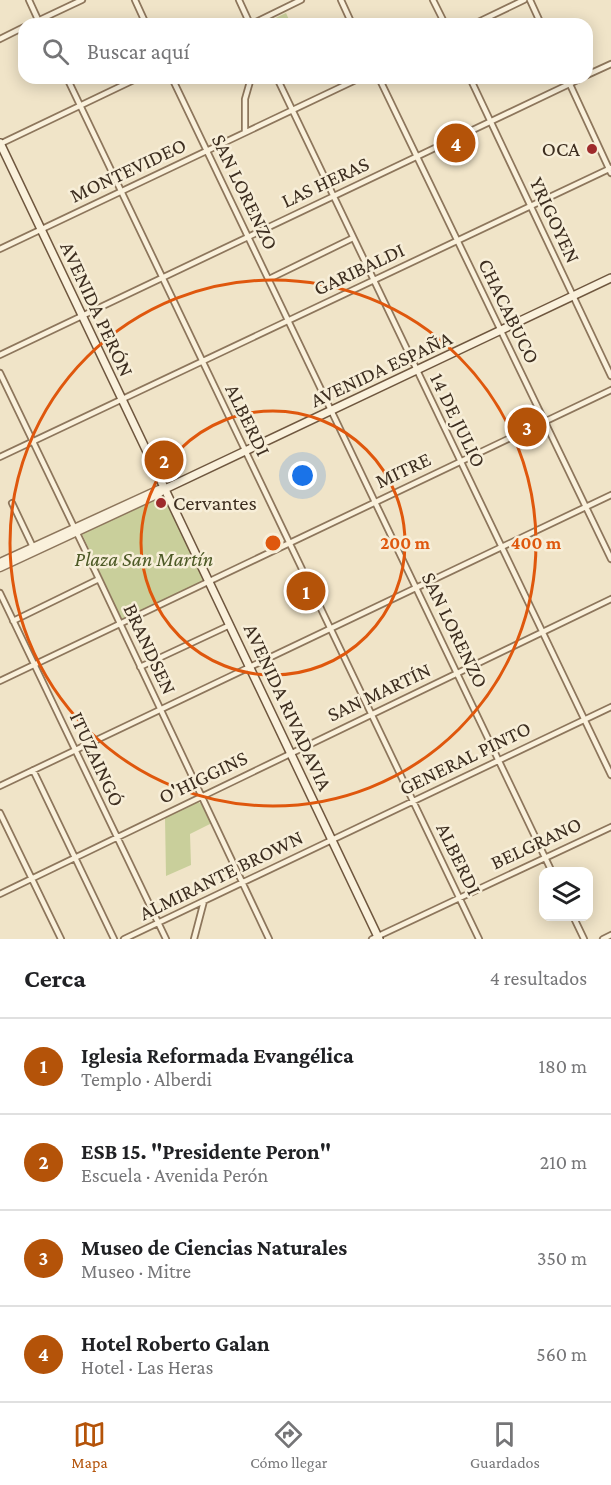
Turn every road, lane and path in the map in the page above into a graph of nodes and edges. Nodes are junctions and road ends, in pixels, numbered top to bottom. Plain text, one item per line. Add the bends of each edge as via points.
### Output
1 (29, 0) edge
2 (82, 0) edge
3 (135, 0) edge
4 (239, 0) edge
5 (301, 0) edge
6 (341, 0) edge
7 (433, 0) edge
8 (524, 0) edge
9 (530, 0) edge
10 (37, 18) edge
11 (47, 18) edge
12 (143, 18) edge
13 (248, 18) edge
14 (264, 18) edge
15 (349, 18) edge
16 (442, 18) edge
17 (486, 18) edge
18 (538, 18) edge
19 (18, 30) edge
20 (0, 39) edge
21 (611, 64) edge
22 (593, 72) edge
23 (70, 84) edge
24 (125, 84) edge
25 (175, 84) edge
26 (249, 84) edge
27 (280, 84) edge
28 (347, 84) edge
29 (381, 84) edge
30 (473, 84) edge
31 (569, 84) joint
32 (81, 105) junction
33 (292, 110) junction
34 (491, 121) junction
35 (245, 132) junction
36 (0, 144) edge
37 (207, 150) junction
38 (416, 157) junction
39 (610, 170) edge
40 (120, 192) junction
41 (333, 196) junction
42 (531, 206) junction
43 (41, 229) junction
44 (248, 237) junction
45 (353, 238) junction
46 (457, 241) junction
47 (0, 249) edge
48 (162, 278) junction
49 (611, 278) edge
50 (268, 279) junction
51 (374, 281) junction
52 (572, 296) junction
53 (82, 316) junction
54 (289, 321) junction
55 (500, 330) junction
56 (0, 355) edge
57 (202, 362) junction
58 (416, 370) junction
59 (0, 374) edge
60 (611, 376) edge
61 (611, 390) edge
62 (122, 401) junction
63 (331, 411) junction
64 (544, 421) junction
65 (33, 442) junction
66 (245, 451) junction
67 (0, 457) edge
68 (460, 461) junction
69 (165, 489) junction
70 (611, 495) edge
71 (375, 502) junction
72 (12, 503) dead end
73 (585, 507) junction
74 (75, 530) junction
75 (289, 543) junction
76 (33, 547) junction
77 (501, 547) junction
78 (611, 559) edge
79 (0, 562) edge
80 (0, 568) edge
81 (99, 579) junction
82 (209, 581) junction
83 (416, 588) junction
84 (0, 593) edge
85 (611, 599) edge
86 (13, 621) junction
87 (121, 624) junction
88 (230, 624) junction
89 (330, 628) junction
90 (543, 632) junction
91 (35, 665) junction
92 (250, 666) junction
93 (140, 667) junction
94 (457, 673) junction
95 (0, 681) edge
96 (611, 707) edge
97 (160, 710) junction
98 (371, 714) junction
99 (584, 719) junction
100 (75, 750) junction
101 (291, 752) junction
102 (499, 761) junction
103 (33, 770) junction
104 (611, 775) edge
105 (0, 786) edge
106 (201, 797) junction
107 (413, 801) junction
108 (0, 813) edge
109 (611, 827) edge
110 (117, 838) junction
111 (332, 839) junction
112 (545, 858) junction
113 (74, 859) junction
114 (550, 867) edge
115 (31, 879) junction
116 (243, 882) junction
117 (0, 894) edge
118 (458, 898) junction
119 (204, 901) junction
120 (575, 921) edge
121 (159, 923) junction
122 (611, 935) edge
123 (376, 938) edge
124 (61, 939) edge
125 (114, 939) edge
126 (124, 939) edge
127 (166, 939) edge
128 (194, 939) edge
129 (269, 939) edge
130 (479, 939) edge
131 (584, 939) edge
132 (603, 939) edge

1 - 10 street
2 - 11 street
3 - 12 street
4 - 13 street
5 - 14 street
6 - 15 street
7 - 16 street
8 - 17 street
9 - 18 street
19 - 20 street
21 - 22 street
23 - 32 street, ALBERDI
24 - 32 street
25 - 37 street, SAN LORENZO
26 - 35 street
27 - 33 street, 14 DE JULIO
28 - 33 street, MONTEVIDEO
29 - 38 street, CHACABUCO
30 - 34 street, YRIGOYEN
31 - 34 street, LAS HERAS
31 - 39 street
32 - 36 street
32 - 40 street, ALBERDI
33 - 35 street, MONTEVIDEO
33 - 41 street, 14 DE JULIO
34 - 38 street, LAS HERAS
34 - 42 street, YRIGOYEN
35 - 37 street, MONTEVIDEO
36 - 43 main road, AVENIDA PERÓN
37 - 40 street, MONTEVIDEO
37 - 44 street, SAN LORENZO
38 - 41 street, LAS HERAS
38 - 46 street, CHACABUCO
39 - 42 street, GARIBALDI
40 - 43 street, MONTEVIDEO
40 - 48 street, ALBERDI
41 - 44 street, LAS HERAS
41 - 45 street, 14 DE JULIO
42 - 46 street, GARIBALDI
42 - 52 street, YRIGOYEN
43 - 47 street, MONTEVIDEO
43 - 53 main road, AVENIDA PERÓN
44 - 48 street, LAS HERAS
44 - 50 street, SAN LORENZO
45 - 50 street
45 - 51 street, 14 DE JULIO
46 - 51 street, GARIBALDI
46 - 55 street, CHACABUCO
48 - 53 street, LAS HERAS
48 - 57 street, ALBERDI
49 - 52 main road, AVENIDA ESPAÑA
50 - 54 street, SAN LORENZO
51 - 54 street, GARIBALDI
51 - 58 street, 14 DE JULIO
52 - 55 main road, AVENIDA ESPAÑA
52 - 60 street, YRIGOYEN
53 - 56 street, LAS HERAS
53 - 62 main road, AVENIDA PERÓN
54 - 57 street, GARIBALDI
54 - 63 street, SAN LORENZO
55 - 58 main road, AVENIDA ESPAÑA
55 - 64 street, CHACABUCO
57 - 62 street, GARIBALDI
57 - 66 street, ALBERDI
58 - 63 main road, AVENIDA ESPAÑA
58 - 68 street, 14 DE JULIO
59 - 65 street, BRANDSEN
61 - 64 street, MITRE
62 - 65 street, GARIBALDI
62 - 69 main road, AVENIDA PERÓN
63 - 66 main road, AVENIDA ESPAÑA
63 - 71 street, SAN LORENZO
64 - 68 street, MITRE
64 - 73 street, CHACABUCO
65 - 67 street, GARIBALDI
65 - 74 street, BRANDSEN
66 - 69 main road, AVENIDA ESPAÑA
66 - 75 street, ALBERDI
68 - 71 street, MITRE
68 - 77 street, 14 DE JULIO
69 - 74 street via 157,489
69 - 82 main road, AVENIDA RIVADAVIA
70 - 73 street
71 - 75 street, MITRE
71 - 83 street, SAN LORENZO
72 - 76 street
73 - 77 street
73 - 78 street, CHACABUCO
74 - 76 street
74 - 80 street
74 - 81 street, BRANDSEN
75 - 82 street, MITRE
75 - 89 street, ALBERDI
76 - 79 street
77 - 83 street
77 - 90 street, 14 DE JULIO
81 - 86 street
81 - 87 street, BRANDSEN
82 - 87 street, MITRE
82 - 88 main road, AVENIDA RIVADAVIA
83 - 89 street
83 - 94 street, SAN LORENZO
84 - 86 street, ITUZAINGÓ
85 - 90 street, SAN MARTÍN
86 - 91 street, ITUZAINGÓ
87 - 91 street, MITRE
87 - 93 street, BRANDSEN
88 - 92 main road, AVENIDA RIVADAVIA
88 - 93 street
89 - 92 street
89 - 98 street, ALBERDI
90 - 94 street, SAN MARTÍN
90 - 99 street, 14 DE JULIO
91 - 95 street, MITRE
91 - 100 street, ITUZAINGÓ
92 - 97 street
92 - 101 main road, AVENIDA RIVADAVIA
93 - 97 street, BRANDSEN
94 - 98 street, SAN MARTÍN
94 - 102 street, SAN LORENZO
96 - 99 street, GENERAL PINTO
97 - 100 street
97 - 106 street, BRANDSEN
98 - 101 street, SAN MARTÍN
98 - 107 street, ALBERDI
99 - 102 street, GENERAL PINTO
99 - 104 street, 14 DE JULIO
100 - 103 street
100 - 110 street, ITUZAINGÓ
101 - 106 street, O'HIGGINS
101 - 111 main road, AVENIDA RIVADAVIA
102 - 107 street, GENERAL PINTO
102 - 112 street, SAN LORENZO
103 - 105 street
103 - 113 street
106 - 110 street, O'HIGGINS
106 - 116 street, BRANDSEN
107 - 111 street, GENERAL PINTO
107 - 118 street, ALBERDI
108 - 115 street
109 - 112 street, BELGRANO
110 - 113 street, O'HIGGINS
110 - 121 street, ITUZAINGÓ
111 - 116 street, ALMIRANTE BROWN
111 - 123 main road, AVENIDA RIVADAVIA
112 - 114 street, SAN LORENZO
112 - 118 street, BELGRANO
113 - 115 street, O'HIGGINS
113 - 125 street
115 - 117 street, O'HIGGINS
115 - 124 street
116 - 119 street, ALMIRANTE BROWN
116 - 129 street, BRANDSEN
118 - 123 street, BELGRANO
118 - 130 street, ALBERDI
119 - 121 street, ALMIRANTE BROWN
119 - 128 street
120 - 131 street
121 - 126 street, ALMIRANTE BROWN
121 - 127 street, ITUZAINGÓ
122 - 132 street

